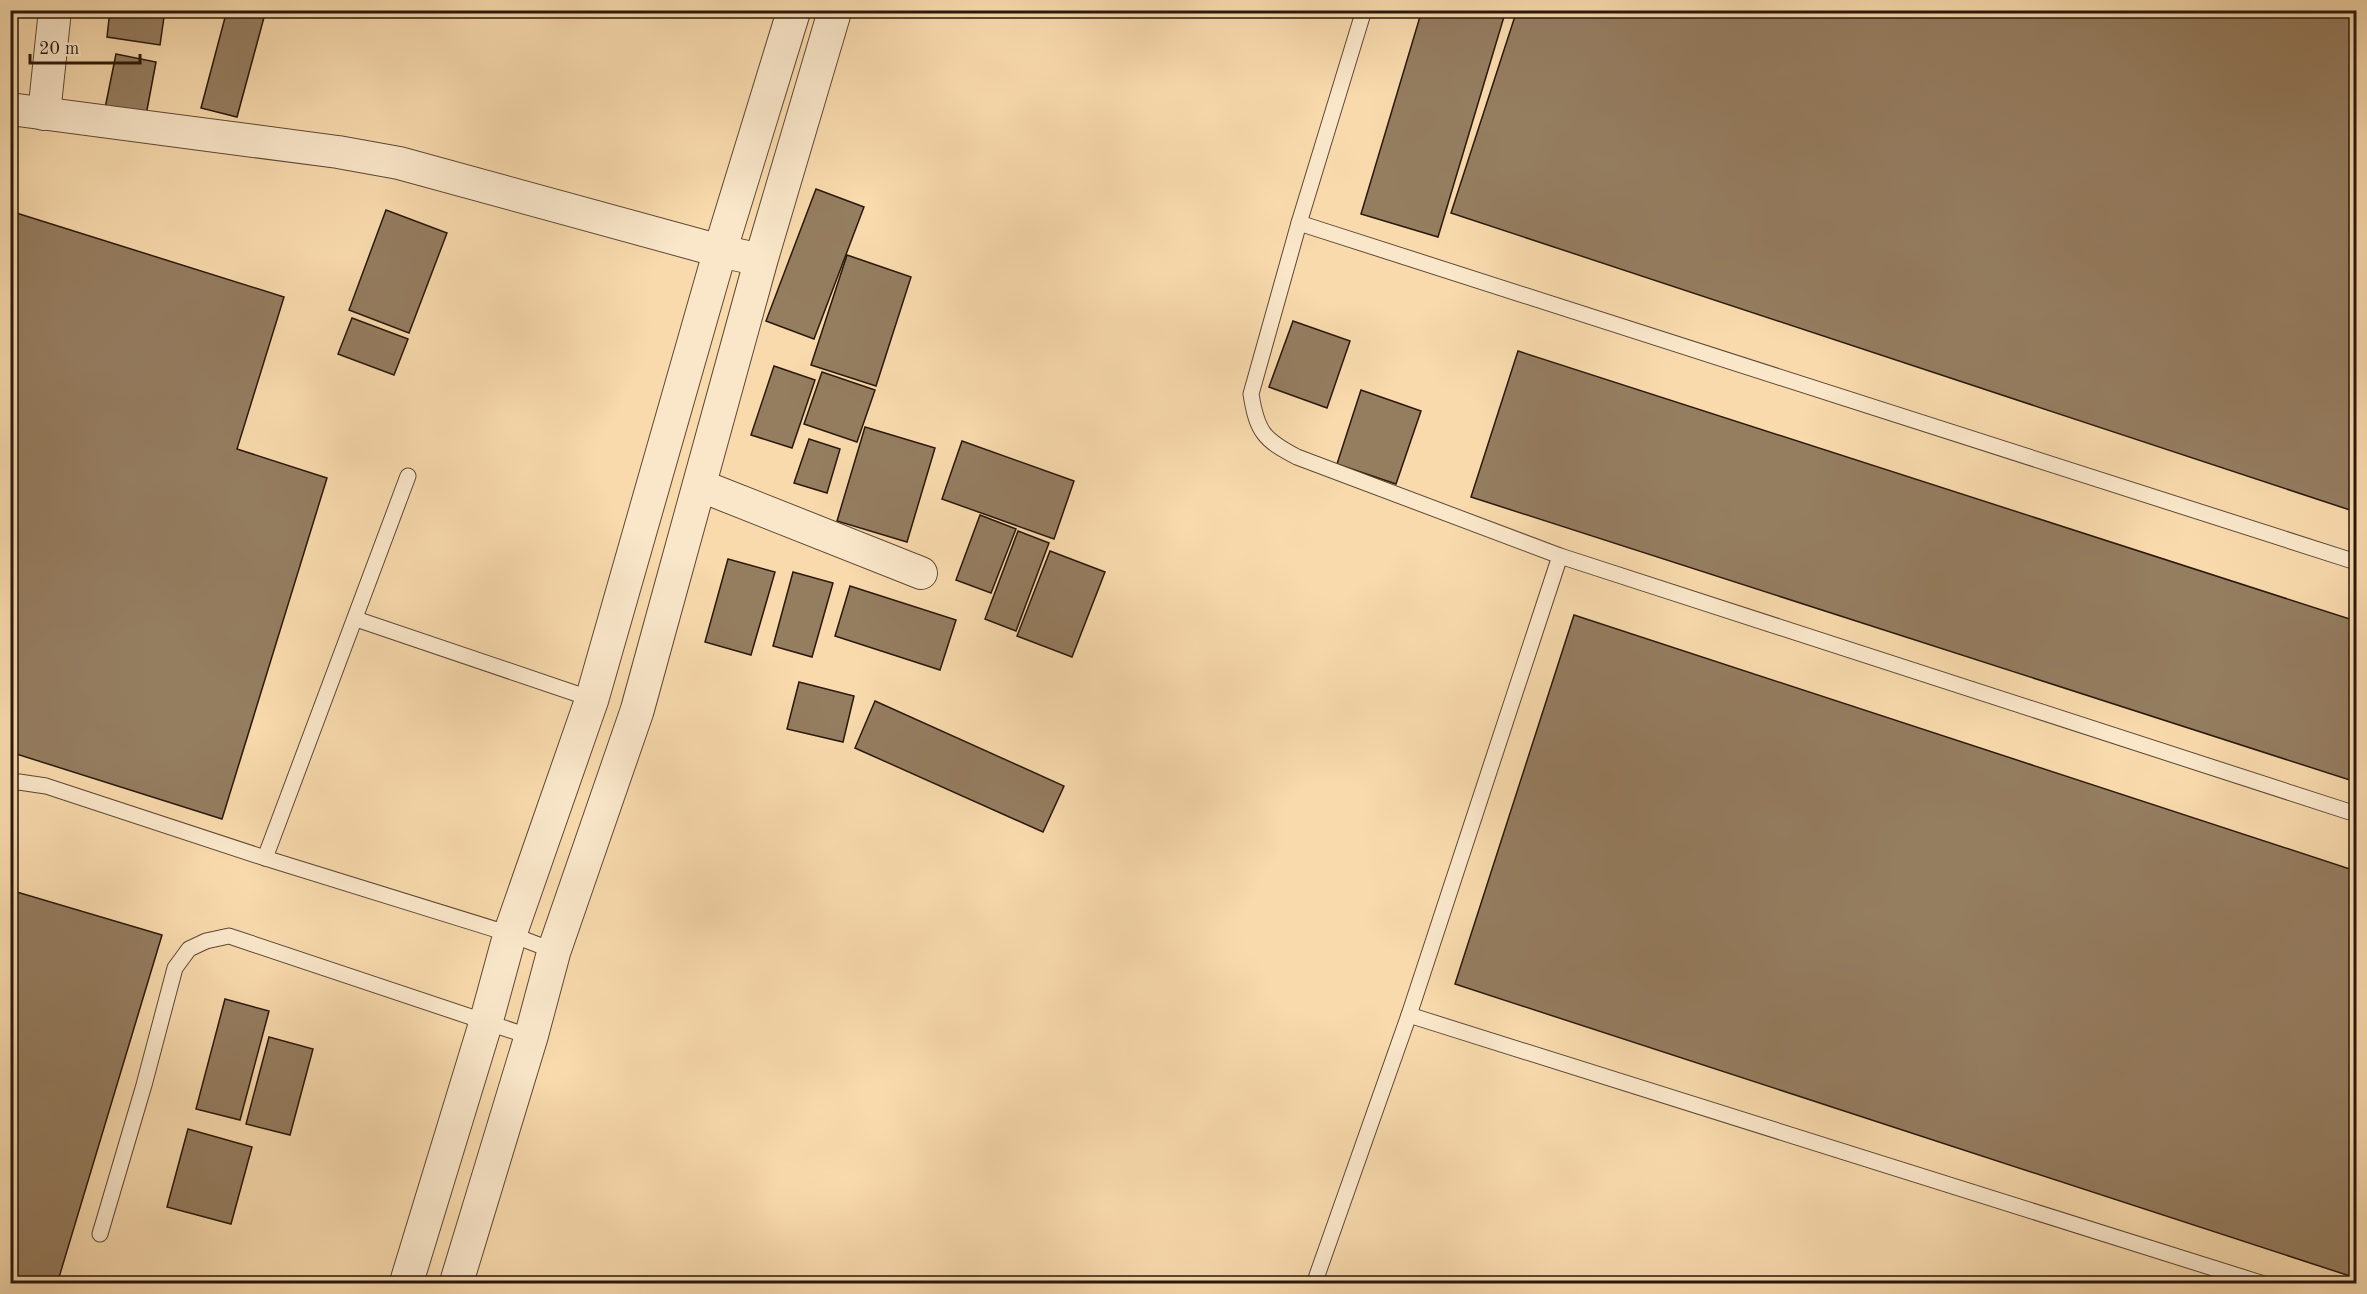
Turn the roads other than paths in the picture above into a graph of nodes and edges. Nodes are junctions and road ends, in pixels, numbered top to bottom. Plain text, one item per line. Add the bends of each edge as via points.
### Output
1 (55, 10) edge
2 (794, 10) edge
3 (835, 10) edge
4 (1364, 10) edge
5 (10, 109) edge
6 (44, 114) junction
7 (1299, 224) junction
8 (720, 251) junction
9 (761, 260) junction
10 (408, 476) dead end
11 (699, 485) junction
12 (1560, 556) junction
13 (2356, 562) edge
14 (921, 573) dead end
15 (356, 620) junction
16 (592, 699) junction
17 (10, 785) edge
18 (2356, 814) edge
19 (266, 858) junction
20 (510, 934) junction
21 (554, 951) junction
22 (1409, 1015) junction
23 (486, 1022) junction
24 (531, 1037) junction
25 (100, 1234) dead end
26 (406, 1284) edge
27 (456, 1284) edge
28 (1314, 1284) edge
29 (2264, 1284) edge

1 - 6 street
2 - 8 street
3 - 9 street
4 - 7 lane
5 - 6 street
6 - 8 street via 399,163
7 - 12 lane via 1251,394 1255,421 1272,444 1297,457
7 - 13 lane
8 - 9 street
8 - 16 street
9 - 11 street
10 - 15 lane
11 - 14 street
11 - 21 street via 637,711
12 - 18 lane
12 - 22 lane
15 - 16 lane
15 - 19 lane
16 - 20 street
17 - 19 lane via 19,782 46,786
19 - 20 lane
20 - 21 lane
20 - 23 street
21 - 24 street
22 - 28 lane
22 - 29 lane
23 - 24 lane
23 - 25 lane via 229,936 189,949 175,968
23 - 26 street
24 - 27 street

